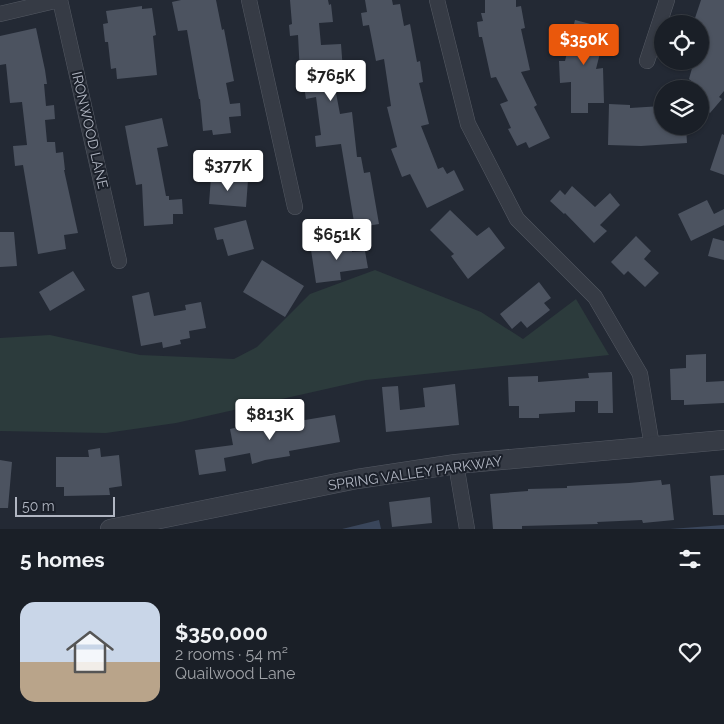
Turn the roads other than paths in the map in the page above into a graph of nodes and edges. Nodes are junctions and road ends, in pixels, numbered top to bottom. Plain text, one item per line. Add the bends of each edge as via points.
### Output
1 (60, 0) edge
2 (249, 0) edge
3 (437, 0) edge
4 (667, 0) edge
5 (0, 14) edge
6 (647, 61) dead end
7 (295, 207) dead end
8 (119, 261) dead end
9 (724, 440) edge
10 (652, 446) junction
11 (456, 464) junction
12 (110, 529) edge
13 (467, 529) edge

1 - 5 street
1 - 8 street, IRONWOOD LANE
2 - 7 street
3 - 10 street via 468,124 517,219 595,297 640,374
4 - 6 street
9 - 10 street, SPRING VALLEY PARKWAY
10 - 11 street, SPRING VALLEY PARKWAY
11 - 12 street, SPRING VALLEY PARKWAY via 358,479
11 - 13 street

